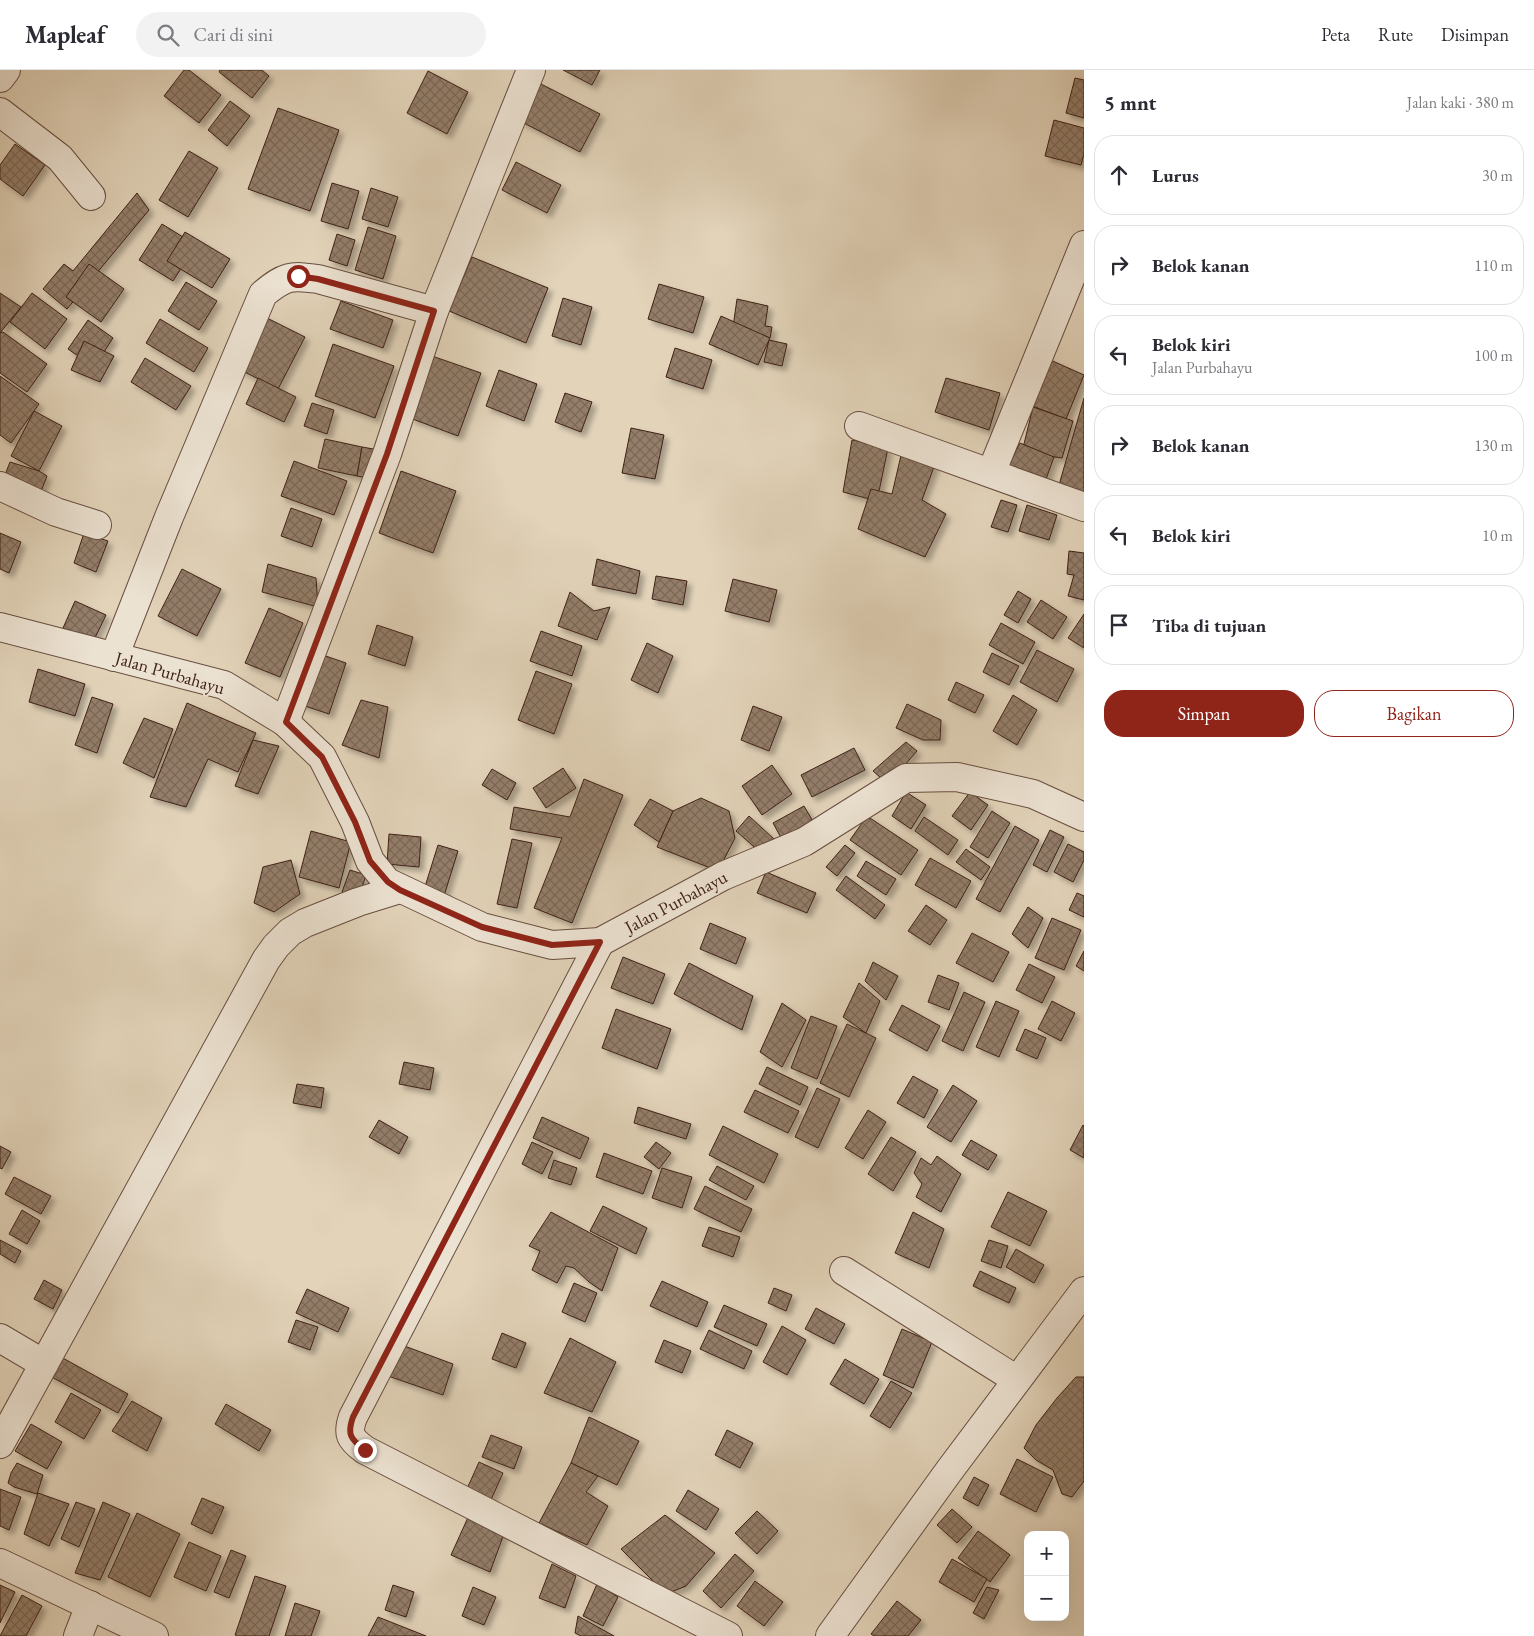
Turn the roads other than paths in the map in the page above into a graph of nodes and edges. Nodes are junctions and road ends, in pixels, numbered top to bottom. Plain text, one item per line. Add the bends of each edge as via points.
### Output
1 (6, 70) edge
2 (531, 70) edge
3 (0, 78) edge
4 (0, 112) edge
5 (91, 196) dead end
6 (1084, 245) edge
7 (434, 311) junction
8 (859, 426) dead end
9 (991, 473) junction
10 (0, 486) edge
11 (1084, 507) edge
12 (97, 525) dead end
13 (0, 627) edge
14 (114, 656) junction
15 (286, 722) junction
16 (1084, 816) edge
17 (400, 890) junction
18 (600, 942) junction
19 (844, 1271) dead end
20 (1084, 1291) edge
21 (0, 1338) edge
22 (44, 1364) junction
23 (1018, 1380) junction
24 (0, 1444) edge
25 (0, 1563) edge
26 (90, 1605) junction
27 (78, 1636) edge
28 (154, 1636) edge
29 (728, 1636) edge
30 (830, 1636) edge

1 - 3 street
2 - 7 street
4 - 5 street via 60,158
6 - 9 street
7 - 14 street via 298,276 279,281 263,294
7 - 15 street via 387,454
8 - 9 street
9 - 11 street
10 - 12 street via 56,512
13 - 14 street, Jalan Purbahayu
14 - 15 street, Jalan Purbahayu via 224,685
15 - 17 street, Jalan Purbahayu via 322,757 355,822 370,861 388,882
16 - 18 street, Jalan Purbahayu via 1033,794 957,777 906,778 804,842 723,876
17 - 18 street, Jalan Purbahayu via 482,927 552,945
17 - 22 street via 305,923 276,946
18 - 29 street via 353,1417 350,1435 365,1450
19 - 23 street
20 - 23 street
21 - 22 street
22 - 24 street
23 - 30 street
25 - 26 street
26 - 27 street
26 - 28 street

